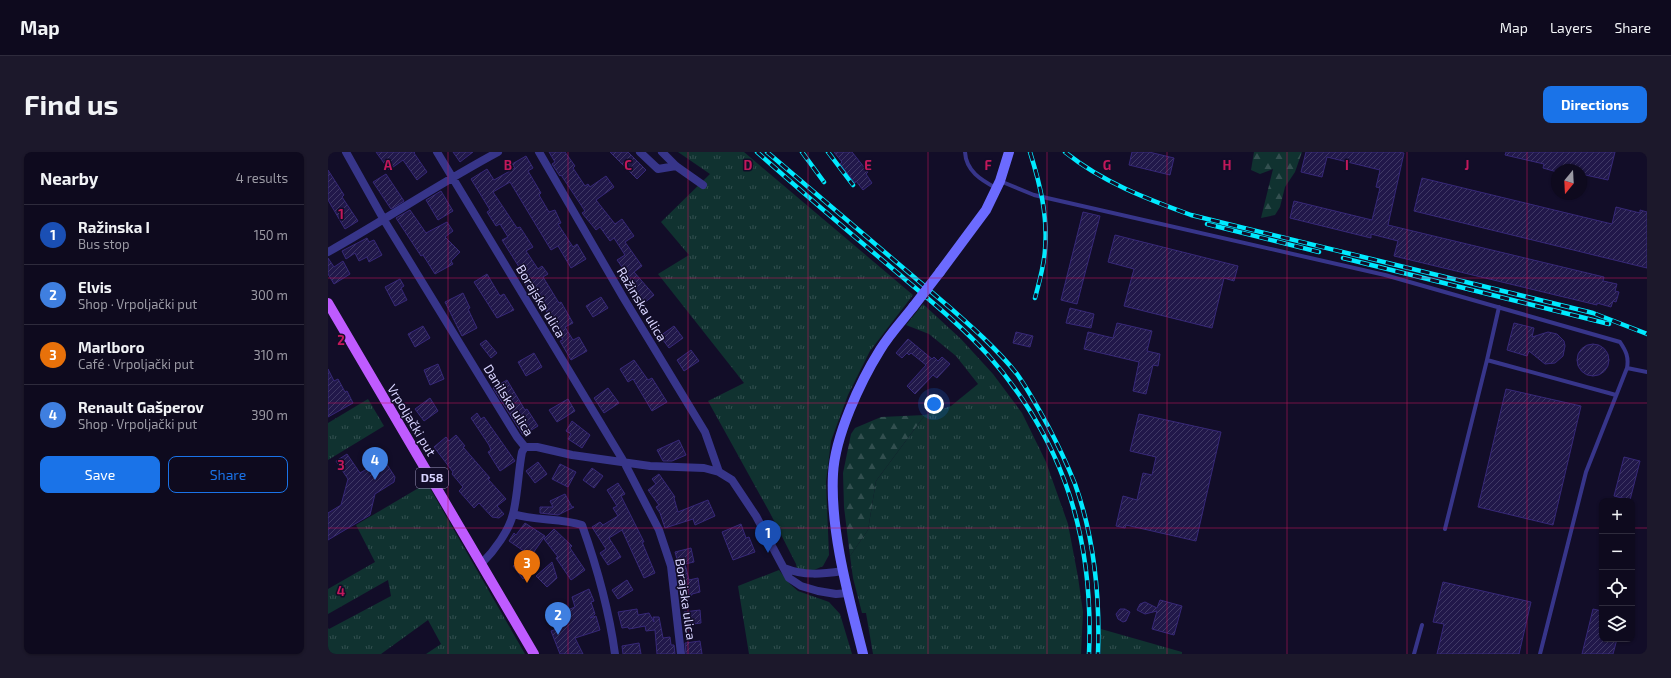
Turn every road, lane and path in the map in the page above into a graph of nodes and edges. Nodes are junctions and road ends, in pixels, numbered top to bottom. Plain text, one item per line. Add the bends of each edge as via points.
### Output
1 (346, 152) edge
2 (437, 152) edge
3 (498, 152) edge
4 (539, 152) edge
5 (640, 152) edge
6 (662, 152) edge
7 (965, 152) edge
8 (1009, 152) edge
9 (676, 166) junction
10 (453, 176) junction
11 (998, 184) junction
12 (703, 185) dead end
13 (384, 220) junction
14 (328, 252) edge
15 (328, 303) edge
16 (1499, 307) junction
17 (1487, 360) junction
18 (1628, 368) junction
19 (1647, 372) edge
20 (1616, 395) junction
21 (525, 447) junction
22 (624, 462) junction
23 (719, 472) junction
24 (513, 514) junction
25 (1445, 529) dead end
26 (482, 563) junction
27 (784, 568) junction
28 (843, 572) junction
29 (848, 593) junction
30 (1422, 625) dead end
31 (534, 654) edge
32 (615, 654) edge
33 (681, 654) edge
34 (863, 654) edge
35 (1414, 654) edge
36 (1540, 654) edge

1 - 13 street, Danilska ulica
2 - 10 street, Borajska ulica
3 - 10 street
4 - 23 street, Ražinska ulica via 705,432
5 - 9 street via 658,169
6 - 9 street
7 - 11 lane via 973,172 982,180
8 - 11 street
9 - 12 street
10 - 13 street
10 - 22 street, Borajska ulica
11 - 16 lane via 1034,195 1384,275
11 - 28 street, bridge via 986,210 880,349 848,416 833,474 835,514
13 - 14 street
13 - 21 street, Danilska ulica
15 - 26 main road, Vrpoljački put / D58
16 - 17 lane
16 - 18 lane via 1620,342 1629,359
17 - 20 lane
17 - 25 lane
18 - 19 lane
18 - 20 lane
20 - 36 lane via 1582,486
21 - 22 street
21 - 24 street, Danilska ulica via 522,452
22 - 23 street via 650,466 704,468
22 - 33 street, Borajska ulica via 658,530 671,566
23 - 27 street via 732,480 756,516
24 - 26 street, Danilska ulica via 507,528
24 - 32 street via 582,525 597,567 612,629
26 - 31 main road, Vrpoljački put / D58
27 - 28 street via 810,575
27 - 29 street via 789,578 801,586 836,594
28 - 29 street
29 - 34 street
30 - 35 lane

